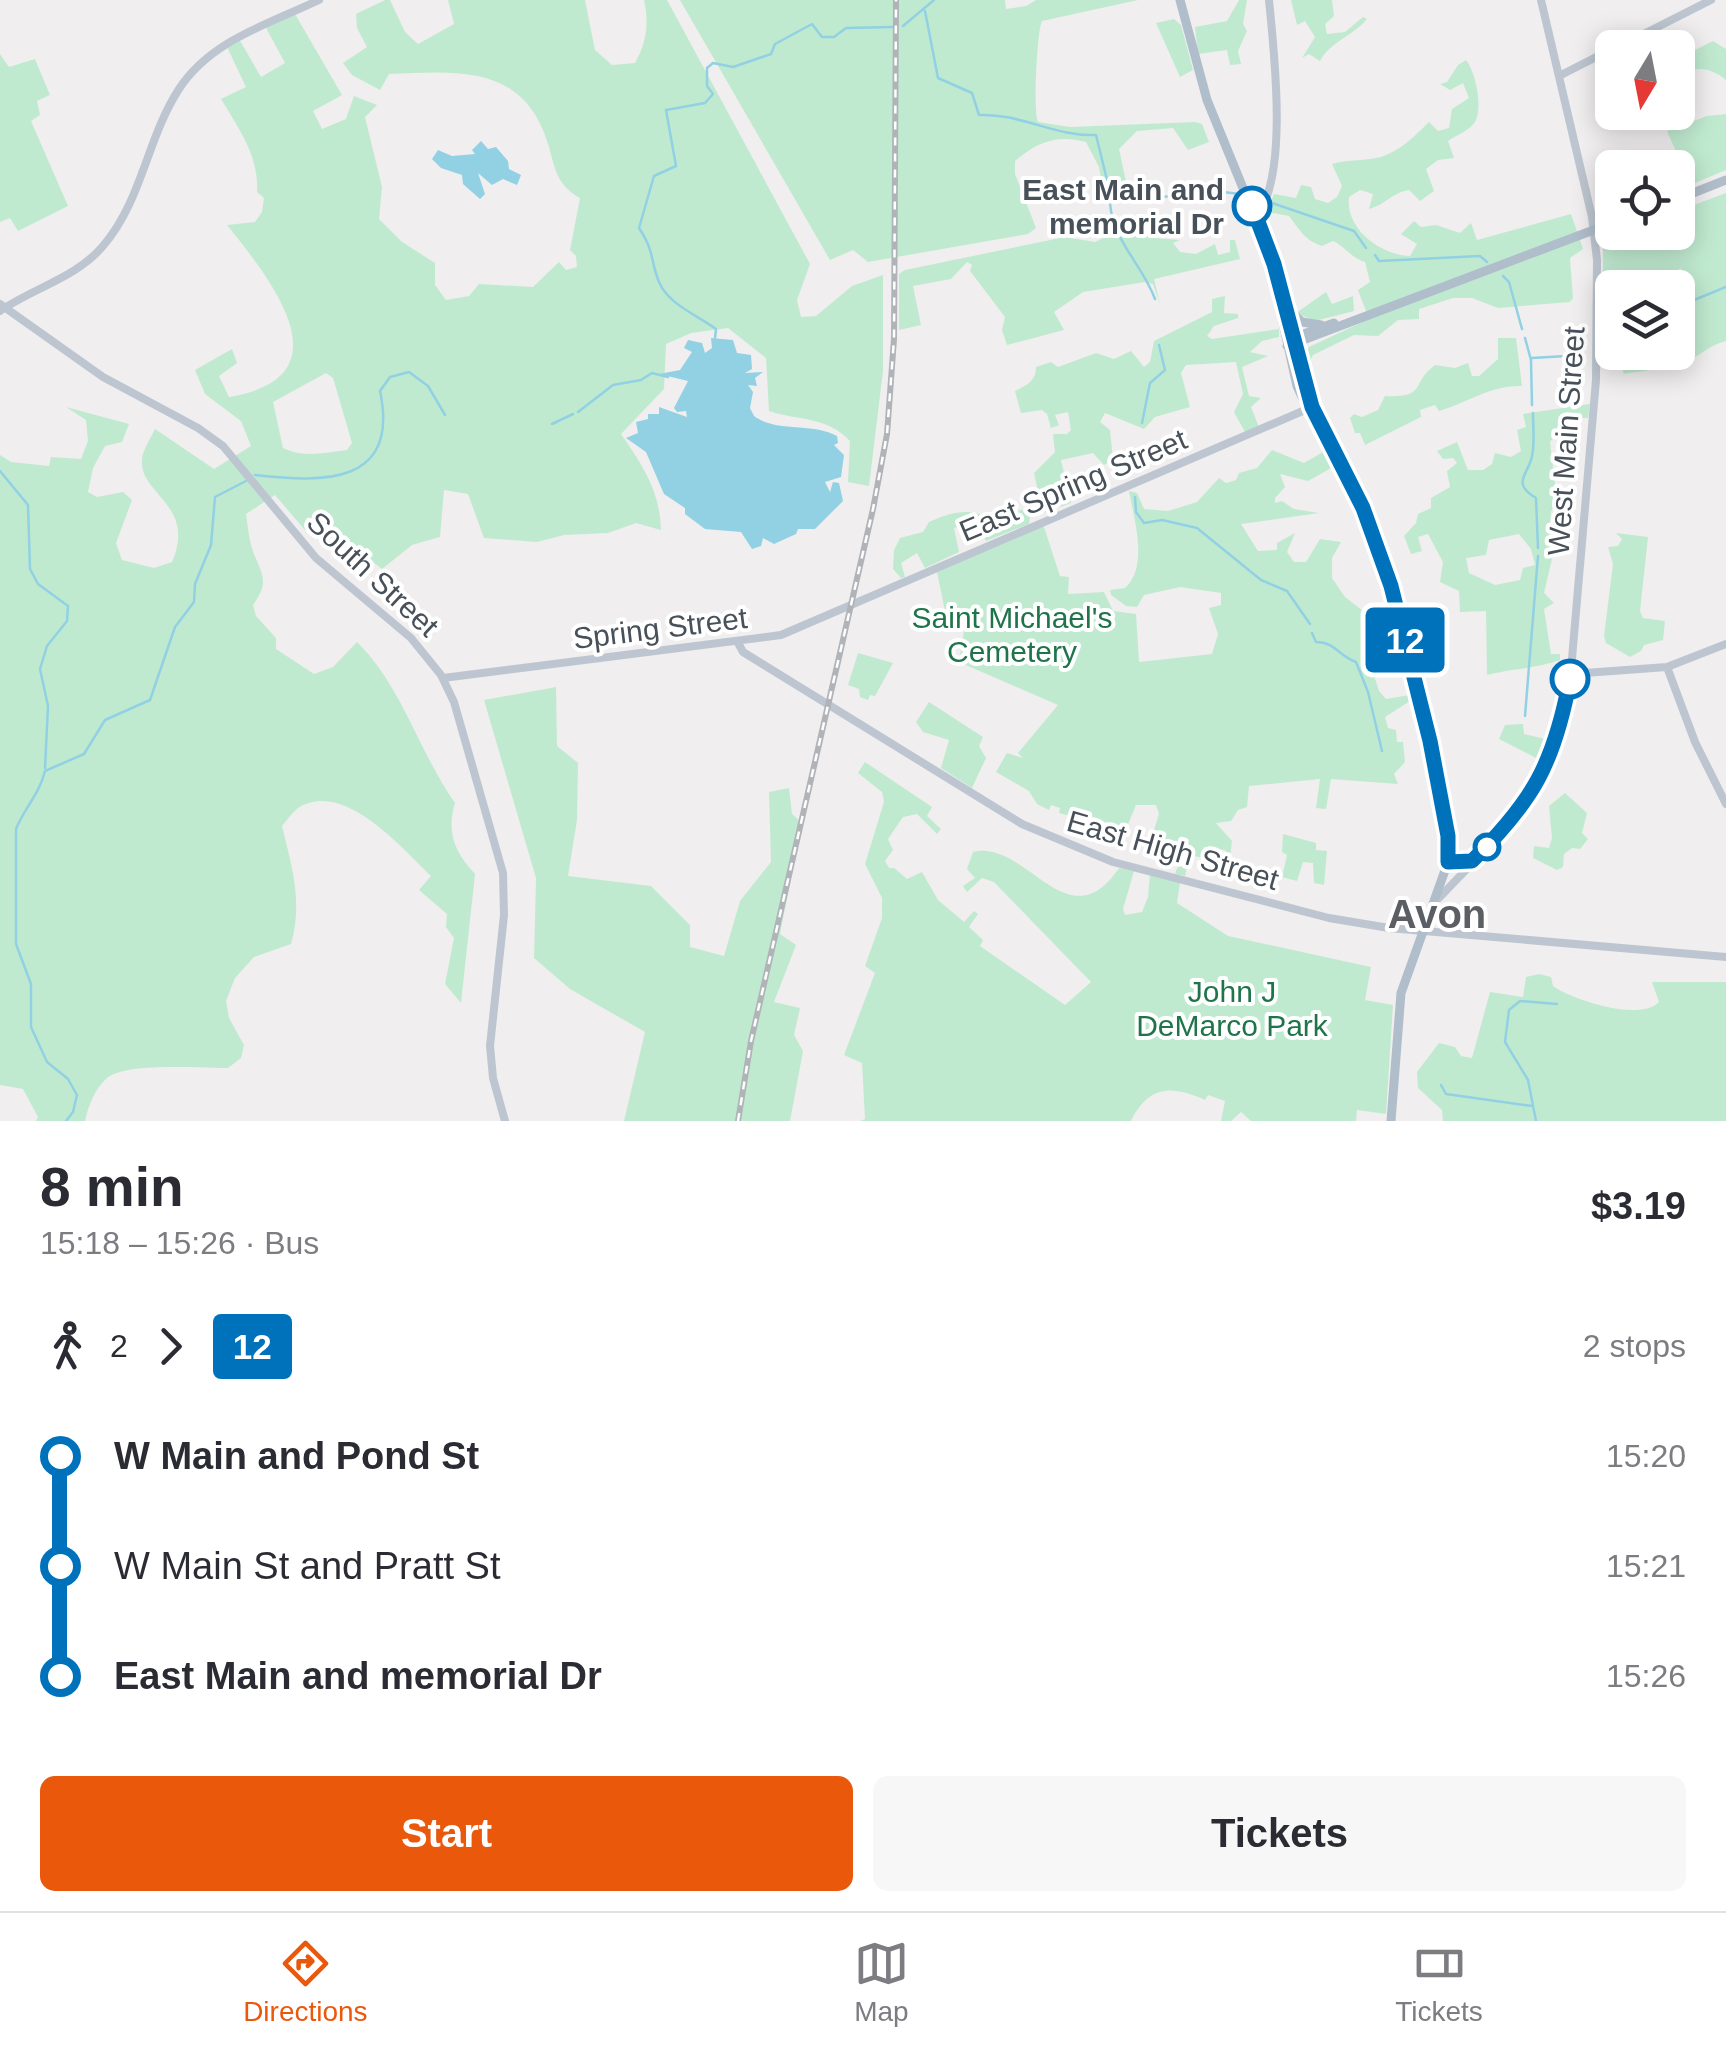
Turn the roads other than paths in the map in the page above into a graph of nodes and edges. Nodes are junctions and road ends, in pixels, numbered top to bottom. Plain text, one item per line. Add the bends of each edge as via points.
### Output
1 (319, 0) edge
2 (1180, 0) edge
3 (1269, 0) edge
4 (1542, 0) edge
5 (1711, 0) edge
6 (1650, 30) edge
7 (1595, 58) edge
8 (1560, 76) junction
9 (1726, 180) edge
10 (1695, 192) edge
11 (1256, 217) junction
12 (1595, 229) joint
13 (1595, 250) edge
14 (1268, 252) junction
15 (1285, 304) junction
16 (2, 308) edge
17 (1351, 320) junction
18 (1338, 322) junction
19 (1324, 334) junction
20 (1290, 342) junction
21 (1299, 363) junction
22 (1309, 408) junction
23 (850, 606) joint
24 (737, 642) junction
25 (1726, 644) edge
26 (1667, 667) junction
27 (1571, 674) junction
28 (445, 682) junction
29 (1726, 804) edge
30 (1472, 861) junction
31 (1447, 866) junction
32 (1464, 870) junction
33 (1436, 902) junction
34 (1422, 932) junction
35 (1726, 957) edge
36 (505, 1121) edge
37 (1391, 1121) edge

1 - 16 main road via 240,35 196,69 174,97 139,183 104,244 74,271
2 - 11 main road via 1207,100
3 - 11 main road via 1276,151 1266,202
4 - 8 main road, West Main Street
5 - 6 main road
7 - 8 main road
8 - 12 main road, West Main Street
9 - 10 main road
11 - 14 main road
12 - 17 main road
13 - 27 main road, West Main Street via 1596,380
14 - 15 main road
14 - 20 main road
15 - 18 main road via 1308,324
15 - 20 main road
16 - 28 main road, South Street via 223,446 316,558 411,638
17 - 18 main road
17 - 19 main road
18 - 20 main road
19 - 20 main road
19 - 21 main road via 1303,348
20 - 21 main road
20 - 22 main road
21 - 22 main road
22 - 23 main road, East Spring Street
22 - 31 main road via 1368,520 1398,609 1439,787
23 - 24 main road, Spring Street via 782,635
24 - 28 main road, Spring Street
24 - 34 main road, East High Street via 1022,824 1082,850 1329,918
25 - 26 main road
26 - 27 main road
26 - 29 main road
27 - 30 main road, West Main Street via 1558,734 1533,792
28 - 36 main road, South Street via 503,878 490,1046
30 - 31 main road
30 - 32 main road, West Main Street
31 - 32 main road
31 - 33 main road
32 - 33 main road, West Main Street
33 - 34 main road
34 - 35 main road, East High Street
34 - 37 main road via 1398,1014

